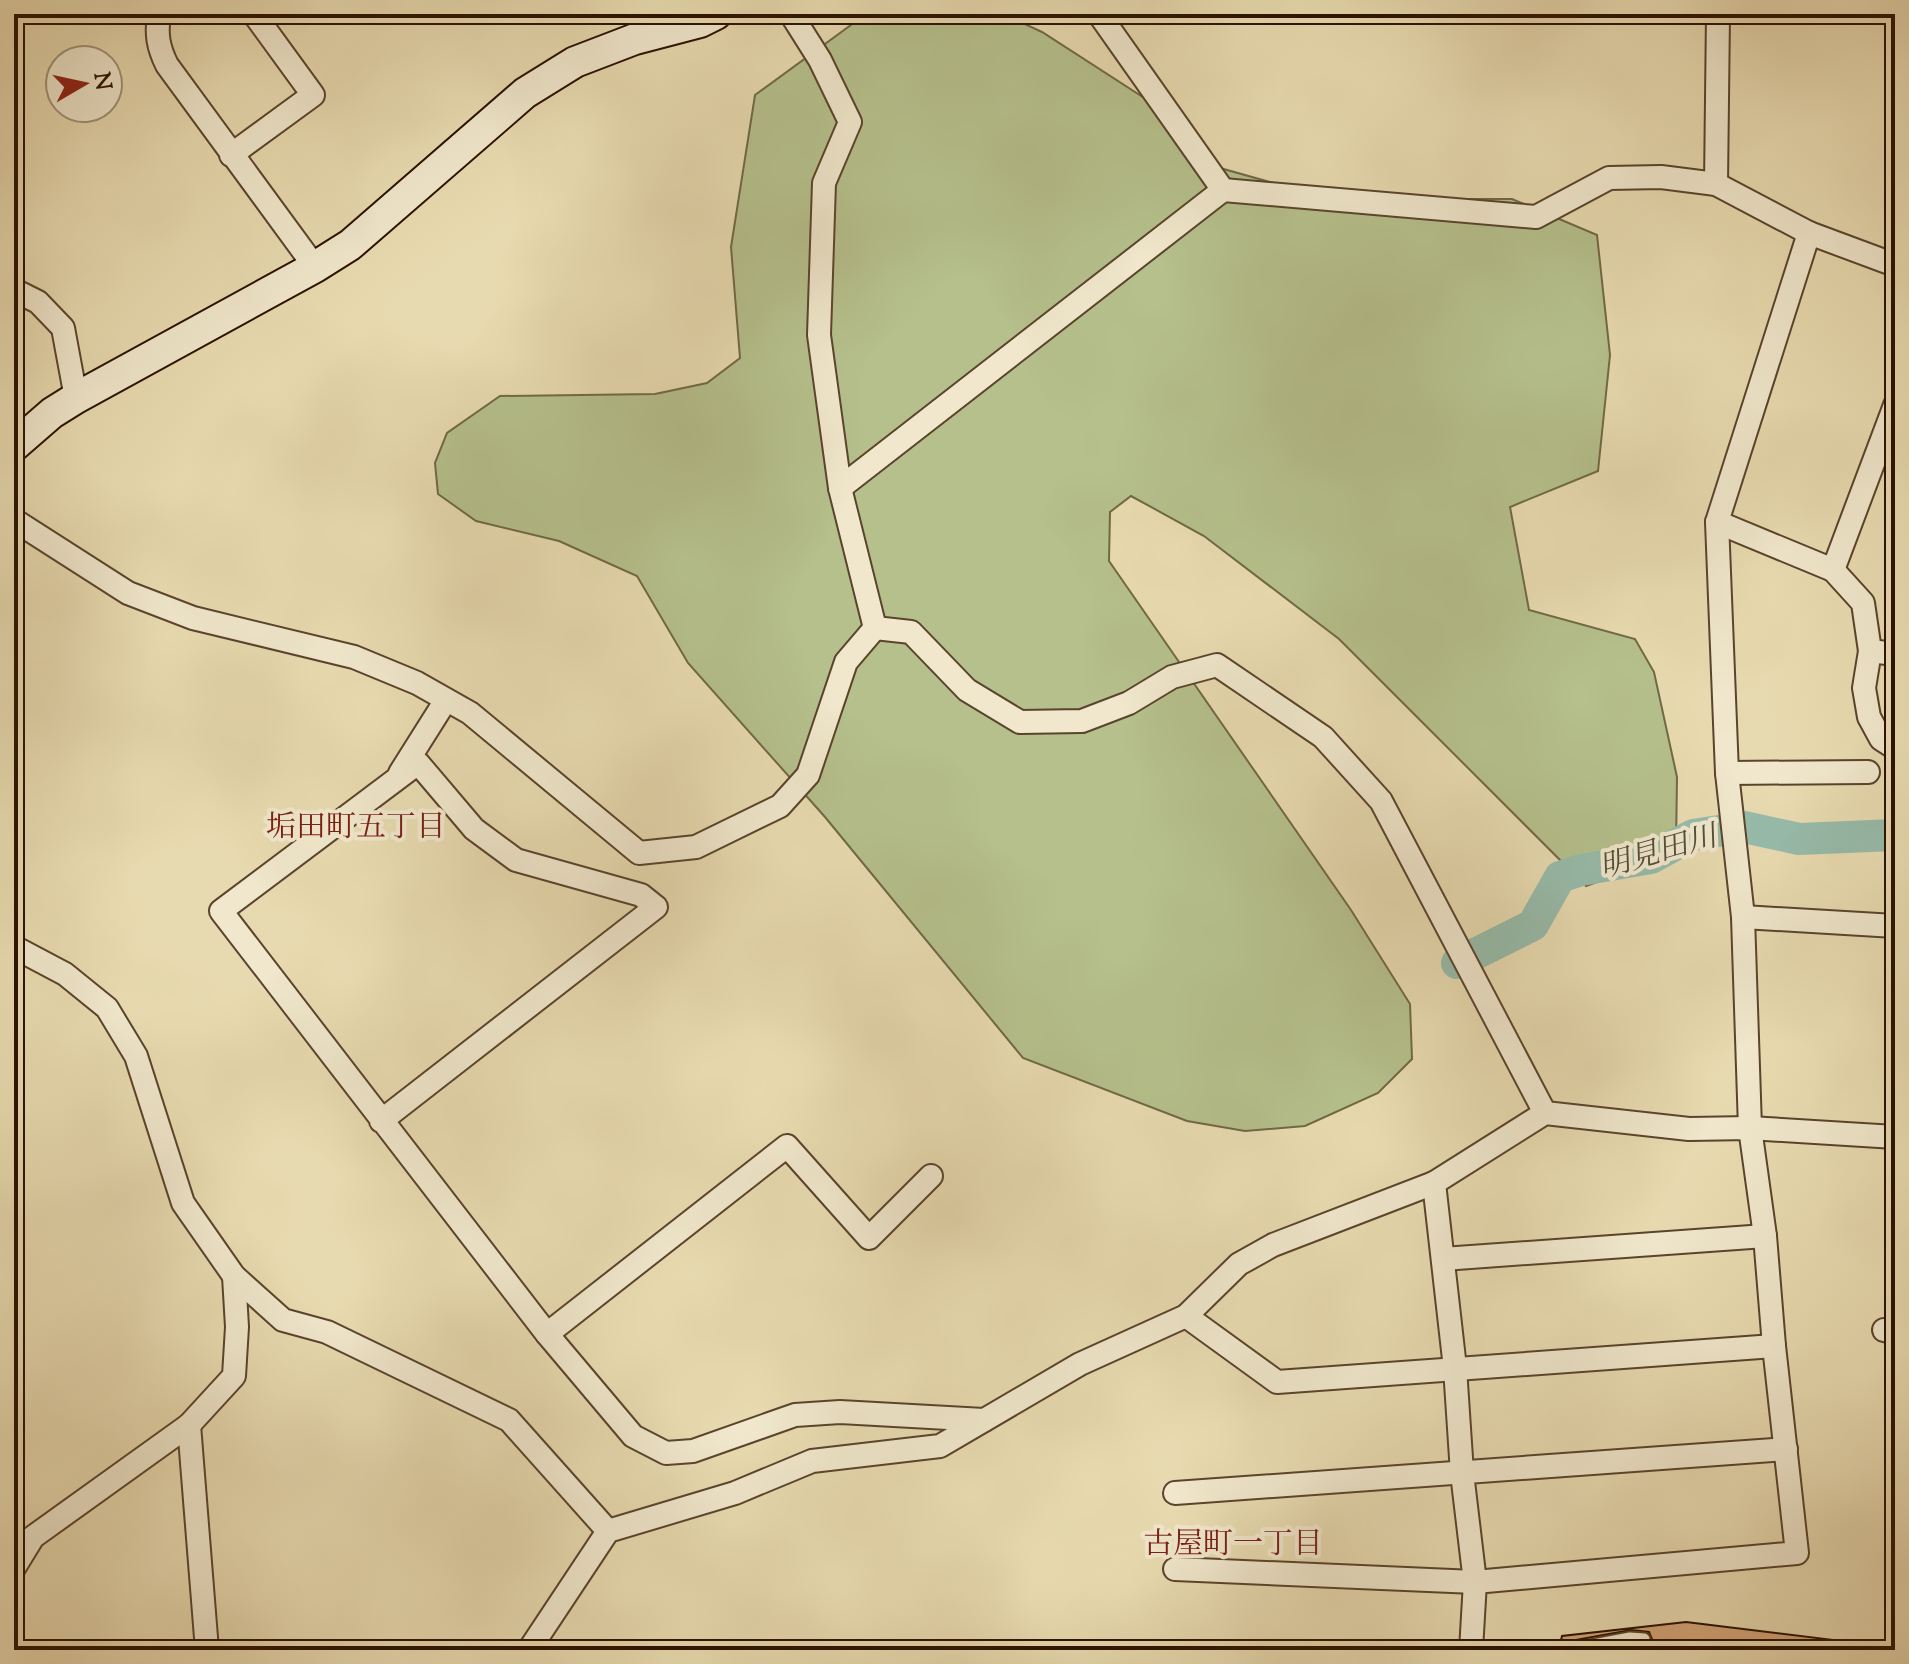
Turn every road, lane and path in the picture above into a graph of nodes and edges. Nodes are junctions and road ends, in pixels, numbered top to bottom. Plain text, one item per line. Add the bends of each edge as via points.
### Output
1 (159, 14) edge
2 (254, 14) edge
3 (716, 14) edge
4 (791, 14) edge
5 (1099, 14) edge
6 (1718, 14) edge
7 (231, 155) junction
8 (1716, 184) junction
9 (1223, 190) junction
10 (1809, 233) junction
11 (1895, 265) edge
12 (315, 267) junction
13 (14, 290) edge
14 (76, 398) junction
15 (1895, 405) edge
16 (14, 446) edge
17 (840, 488) junction
18 (14, 520) edge
19 (1717, 522) junction
20 (1833, 570) junction
21 (875, 628) junction
22 (1870, 651) junction
23 (1895, 654) edge
24 (446, 700) junction
25 (1895, 748) edge
26 (1868, 772) dead end
27 (1727, 773) junction
28 (395, 779) junction
29 (1743, 917) junction
30 (1895, 926) edge
31 (14, 947) edge
32 (1545, 1113) junction
33 (381, 1121) junction
34 (1750, 1128) junction
35 (1895, 1137) edge
36 (931, 1176) dead end
37 (1434, 1183) junction
38 (1765, 1236) junction
39 (1443, 1259) junction
40 (234, 1276) junction
41 (1186, 1316) junction
42 (547, 1334) junction
43 (1774, 1346) junction
44 (1455, 1368) junction
45 (984, 1420) junction
46 (189, 1425) junction
47 (1786, 1449) junction
48 (1462, 1473) junction
49 (1175, 1493) dead end
50 (608, 1531) junction
51 (14, 1568) edge
52 (1175, 1569) dead end
53 (1475, 1582) junction
54 (1644, 1639) dead end
55 (207, 1650) edge
56 (529, 1650) edge
57 (1471, 1650) edge
58 (1567, 1650) edge

1 - 7 street via 158,48
2 - 7 street via 313,95
3 - 12 street via 575,62 525,93 350,245
4 - 17 street via 850,122 824,183 819,335
5 - 9 street
6 - 8 street
7 - 12 street
8 - 9 street via 1609,178 1536,217
8 - 10 street
9 - 17 street
10 - 11 street
10 - 19 street
12 - 14 street
13 - 14 street via 38,302 63,328
14 - 16 street
15 - 20 street
17 - 21 street
18 - 24 street via 128,593 193,618 354,657
19 - 20 street
19 - 27 street
20 - 22 street via 1863,603
21 - 24 street via 846,662 808,775 780,806 696,847 639,853 470,713
21 - 32 street via 911,632 967,690 1020,722 1082,721 1129,703 1172,677 1217,665 1323,737 1381,801
22 - 23 street
22 - 25 street via 1864,688 1869,717 1881,739
24 - 28 street
26 - 27 street
27 - 29 street
28 - 33 street via 221,911
28 - 33 street via 418,763 474,829 516,860 641,895 656,907
29 - 30 street
29 - 34 street
31 - 40 street via 65,974 107,1008 136,1056 183,1203
32 - 34 street via 1689,1129
32 - 37 street
33 - 42 street
34 - 35 street
34 - 38 street
36 - 42 street via 869,1238 787,1146
37 - 39 street
37 - 41 street via 1273,1245 1239,1264
38 - 39 street
38 - 43 street
39 - 44 street
40 - 46 street via 234,1376
40 - 50 street via 283,1320 327,1332 509,1420
41 - 44 street via 1277,1382
41 - 45 street via 1080,1364
42 - 45 street via 633,1436 666,1453 693,1451 795,1415 840,1412
43 - 44 street
43 - 47 street
44 - 48 street
45 - 50 street via 940,1446 812,1461 735,1493
46 - 51 street via 33,1537
46 - 55 street
47 - 48 street
47 - 53 street via 1797,1553
48 - 49 street
48 - 53 street
50 - 56 street
52 - 53 street
53 - 57 street
54 - 58 lane

